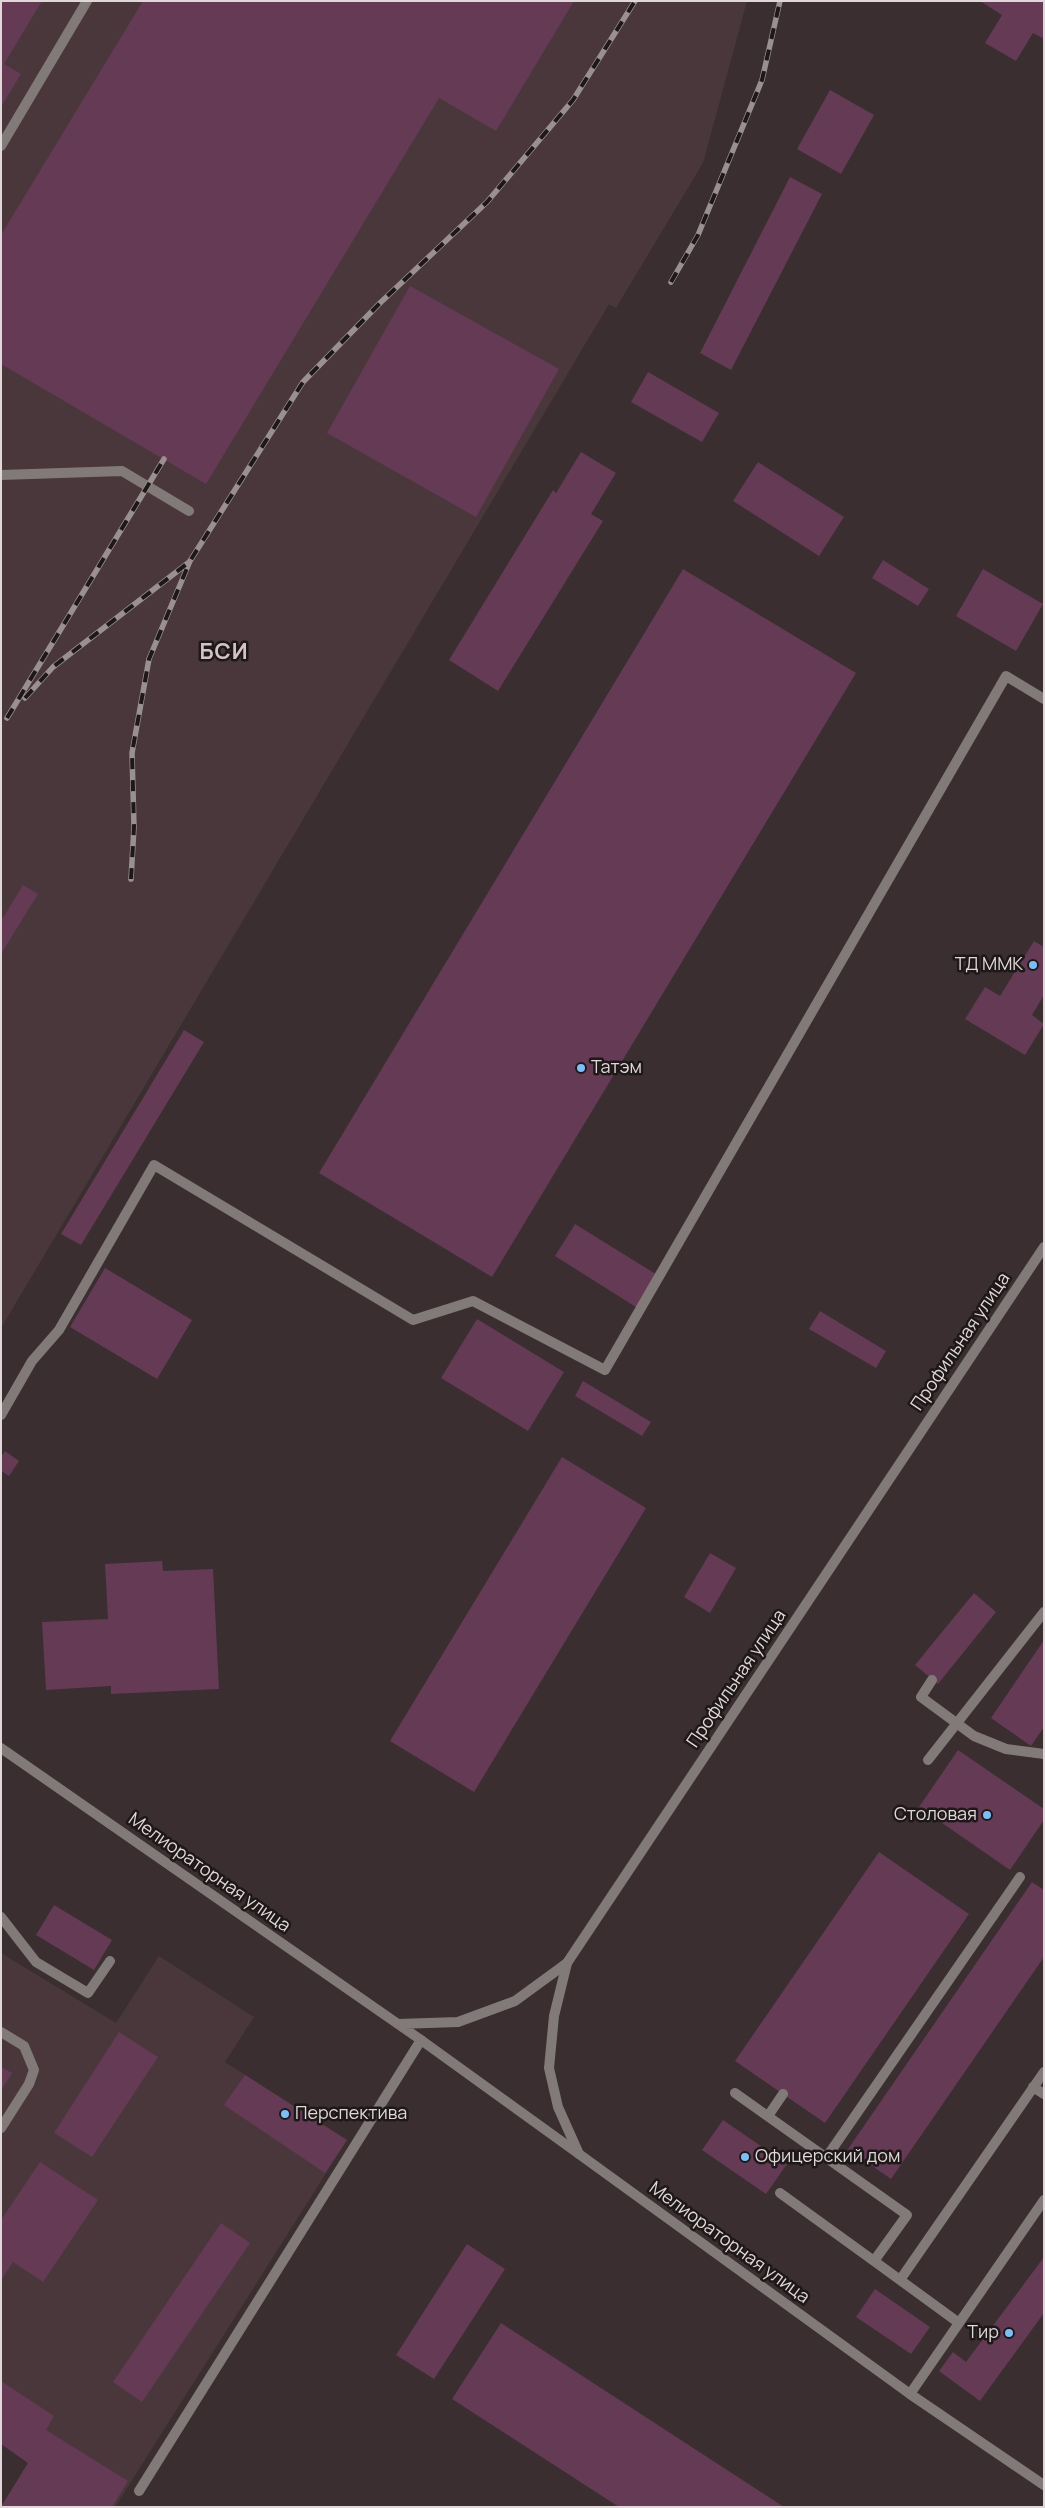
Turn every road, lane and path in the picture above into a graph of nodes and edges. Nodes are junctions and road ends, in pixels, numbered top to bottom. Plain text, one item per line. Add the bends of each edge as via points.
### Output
1 (87, 1) edge
2 (1, 146) edge
3 (1, 475) edge
4 (189, 510) dead end
5 (1044, 699) edge
6 (1044, 1247) edge
7 (1, 1415) edge
8 (1044, 1612) edge
9 (932, 1680) dead end
10 (958, 1725) junction
11 (1, 1748) edge
12 (1044, 1754) edge
13 (928, 1760) dead end
14 (1020, 1877) dead end
15 (1, 1917) edge
16 (110, 1961) dead end
17 (568, 1962) junction
18 (397, 2024) junction
19 (1, 2032) edge
20 (421, 2040) junction
21 (1044, 2072) edge
22 (1033, 2087) junction
23 (735, 2093) dead end
24 (783, 2094) dead end
25 (1044, 2094) edge
26 (768, 2116) junction
27 (1, 2128) edge
28 (579, 2154) junction
29 (826, 2158) junction
30 (780, 2193) dead end
31 (1044, 2200) edge
32 (874, 2261) junction
33 (900, 2280) junction
34 (959, 2323) junction
35 (910, 2394) junction
36 (1044, 2485) edge
37 (139, 2492) dead end

1 - 2 street
3 - 4 street via 122,471
5 - 7 street via 1006,676 605,1370 473,1301 413,1320 154,1165 59,1330 32,1360
6 - 17 street, Профильная улица
8 - 10 street
9 - 10 street via 921,1697
10 - 12 street via 987,1743 1024,1753
10 - 13 street
11 - 18 street, Мелиораторная улица
14 - 29 street
15 - 16 street via 36,1962 88,1993
17 - 18 street via 515,2001 458,2022
17 - 28 street, Профильная улица via 554,2016 549,2068 558,2107
18 - 20 street, Мелиораторная улица
19 - 27 street via 24,2046 34,2070 29,2084
20 - 28 street, Мелиораторная улица
20 - 37 street
21 - 22 street
22 - 25 street
22 - 33 street
23 - 26 street
24 - 26 street
26 - 29 street
28 - 35 street, Мелиораторная улица
29 - 32 street via 906,2215
30 - 32 street
31 - 34 street
32 - 33 street
33 - 34 street
34 - 35 street
35 - 36 street, Мелиораторная улица

